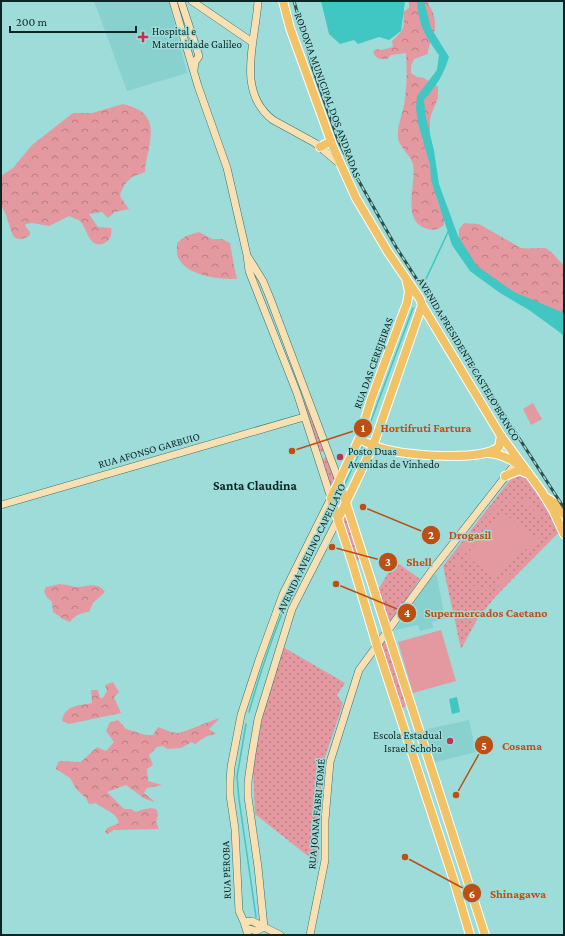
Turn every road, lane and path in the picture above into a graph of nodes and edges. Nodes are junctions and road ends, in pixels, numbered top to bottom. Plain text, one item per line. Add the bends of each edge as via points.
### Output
1 (174, 1) edge
2 (181, 1) edge
3 (192, 1) edge
4 (258, 1) edge
5 (283, 1) edge
6 (202, 8) junction
7 (186, 17) junction
8 (184, 40) junction
9 (252, 42) junction
10 (198, 52) junction
11 (194, 74) junction
12 (331, 141) junction
13 (322, 148) junction
14 (341, 164) junction
15 (247, 255) junction
16 (406, 278) junction
17 (420, 299) junction
18 (407, 303) junction
19 (308, 400) junction
20 (303, 409) junction
21 (304, 417) junction
22 (501, 436) junction
23 (359, 439) junction
24 (372, 446) junction
25 (329, 452) junction
26 (482, 453) junction
27 (318, 457) junction
28 (505, 457) junction
29 (520, 464) junction
30 (529, 475) junction
31 (505, 476) junction
32 (339, 481) junction
33 (544, 495) junction
34 (331, 498) junction
35 (346, 501) junction
36 (1, 505) edge
37 (564, 514) edge
38 (338, 519) junction
39 (564, 534) edge
40 (353, 565) junction
41 (370, 578) junction
42 (380, 611) junction
43 (370, 621) junction
44 (388, 631) junction
45 (377, 646) junction
46 (410, 700) junction
47 (396, 706) junction
48 (414, 716) junction
49 (400, 719) junction
50 (236, 830) joint
51 (264, 926) junction
52 (246, 928) edge
53 (280, 935) edge
54 (310, 935) edge
55 (470, 935) edge
56 (485, 935) edge

1 - 8 street
2 - 7 street
3 - 6 street
4 - 9 street
5 - 12 main road, RODOVIA MUNICIPAL DOS ANDRADAS via 290,28
6 - 7 street via 190,8 186,11
6 - 9 street
7 - 10 street
8 - 10 street via 192,56 196,56
8 - 11 street
9 - 13 street via 252,86 262,110 273,120
10 - 11 street
11 - 15 street via 227,168
12 - 13 main road
12 - 14 main road, RODOVIA MUNICIPAL DOS ANDRADAS
13 - 14 street
14 - 16 main road, RODOVIA MUNICIPAL DOS ANDRADAS via 356,198
15 - 19 street via 263,281
15 - 20 street via 249,270
16 - 17 main road, AVENIDA PRESIDENTE CASTELO BRANCO
16 - 18 main road, RUA DAS CEREJEIRAS
17 - 18 main road via 413,299
17 - 22 main road, AVENIDA PRESIDENTE CASTELO BRANCO
17 - 24 main road, AVENIDA AVELINO CAPELLATO
18 - 23 main road, RUA DAS CEREJEIRAS
19 - 20 street via 303,397
19 - 25 street
20 - 21 street
21 - 27 street
21 - 36 street, RUA AFONSO GARBUIO
22 - 26 main road via 499,447 491,452
22 - 29 main road, AVENIDA PRESIDENTE CASTELO BRANCO
23 - 24 main road
23 - 32 main road, RUA DAS CEREJEIRAS
24 - 26 main road via 431,456
24 - 35 main road, AVENIDA AVELINO CAPELLATO
25 - 27 street
25 - 32 street
26 - 28 main road
27 - 34 street
28 - 29 main road
28 - 31 street via 508,465
29 - 30 main road
29 - 31 street, RUA JOANA FABRI TOMÉ
30 - 31 main road via 520,470
30 - 33 main road
31 - 44 street, RUA JOANA FABRI TOMÉ
32 - 34 main road, RUA DAS CEREJEIRAS
32 - 35 main road
33 - 37 main road via 558,505
33 - 39 main road
34 - 38 main road
34 - 50 street, AVENIDA AVELINO CAPELLATO via 283,594 242,711 230,781
35 - 38 main road, AVENIDA AVELINO CAPELLATO
35 - 41 main road
38 - 40 main road
38 - 51 street, AVENIDA AVELINO CAPELLATO via 292,609 258,719 250,761 248,797
40 - 41 main road via 358,561 362,562
40 - 43 main road
41 - 42 main road
42 - 43 main road via 381,621 378,624 372,624
42 - 44 main road
43 - 45 main road
44 - 45 street, RUA JOANA FABRI TOMÉ
44 - 46 main road
45 - 47 main road
45 - 54 street, RUA JOANA FABRI TOMÉ via 357,675 330,762 324,864
46 - 47 main road via 407,708 403,710
46 - 48 main road
47 - 49 main road
48 - 49 main road via 405,714
48 - 56 main road
49 - 55 main road
50 - 52 street, RUA PEROBA via 239,910
51 - 52 street via 252,921
51 - 53 street

